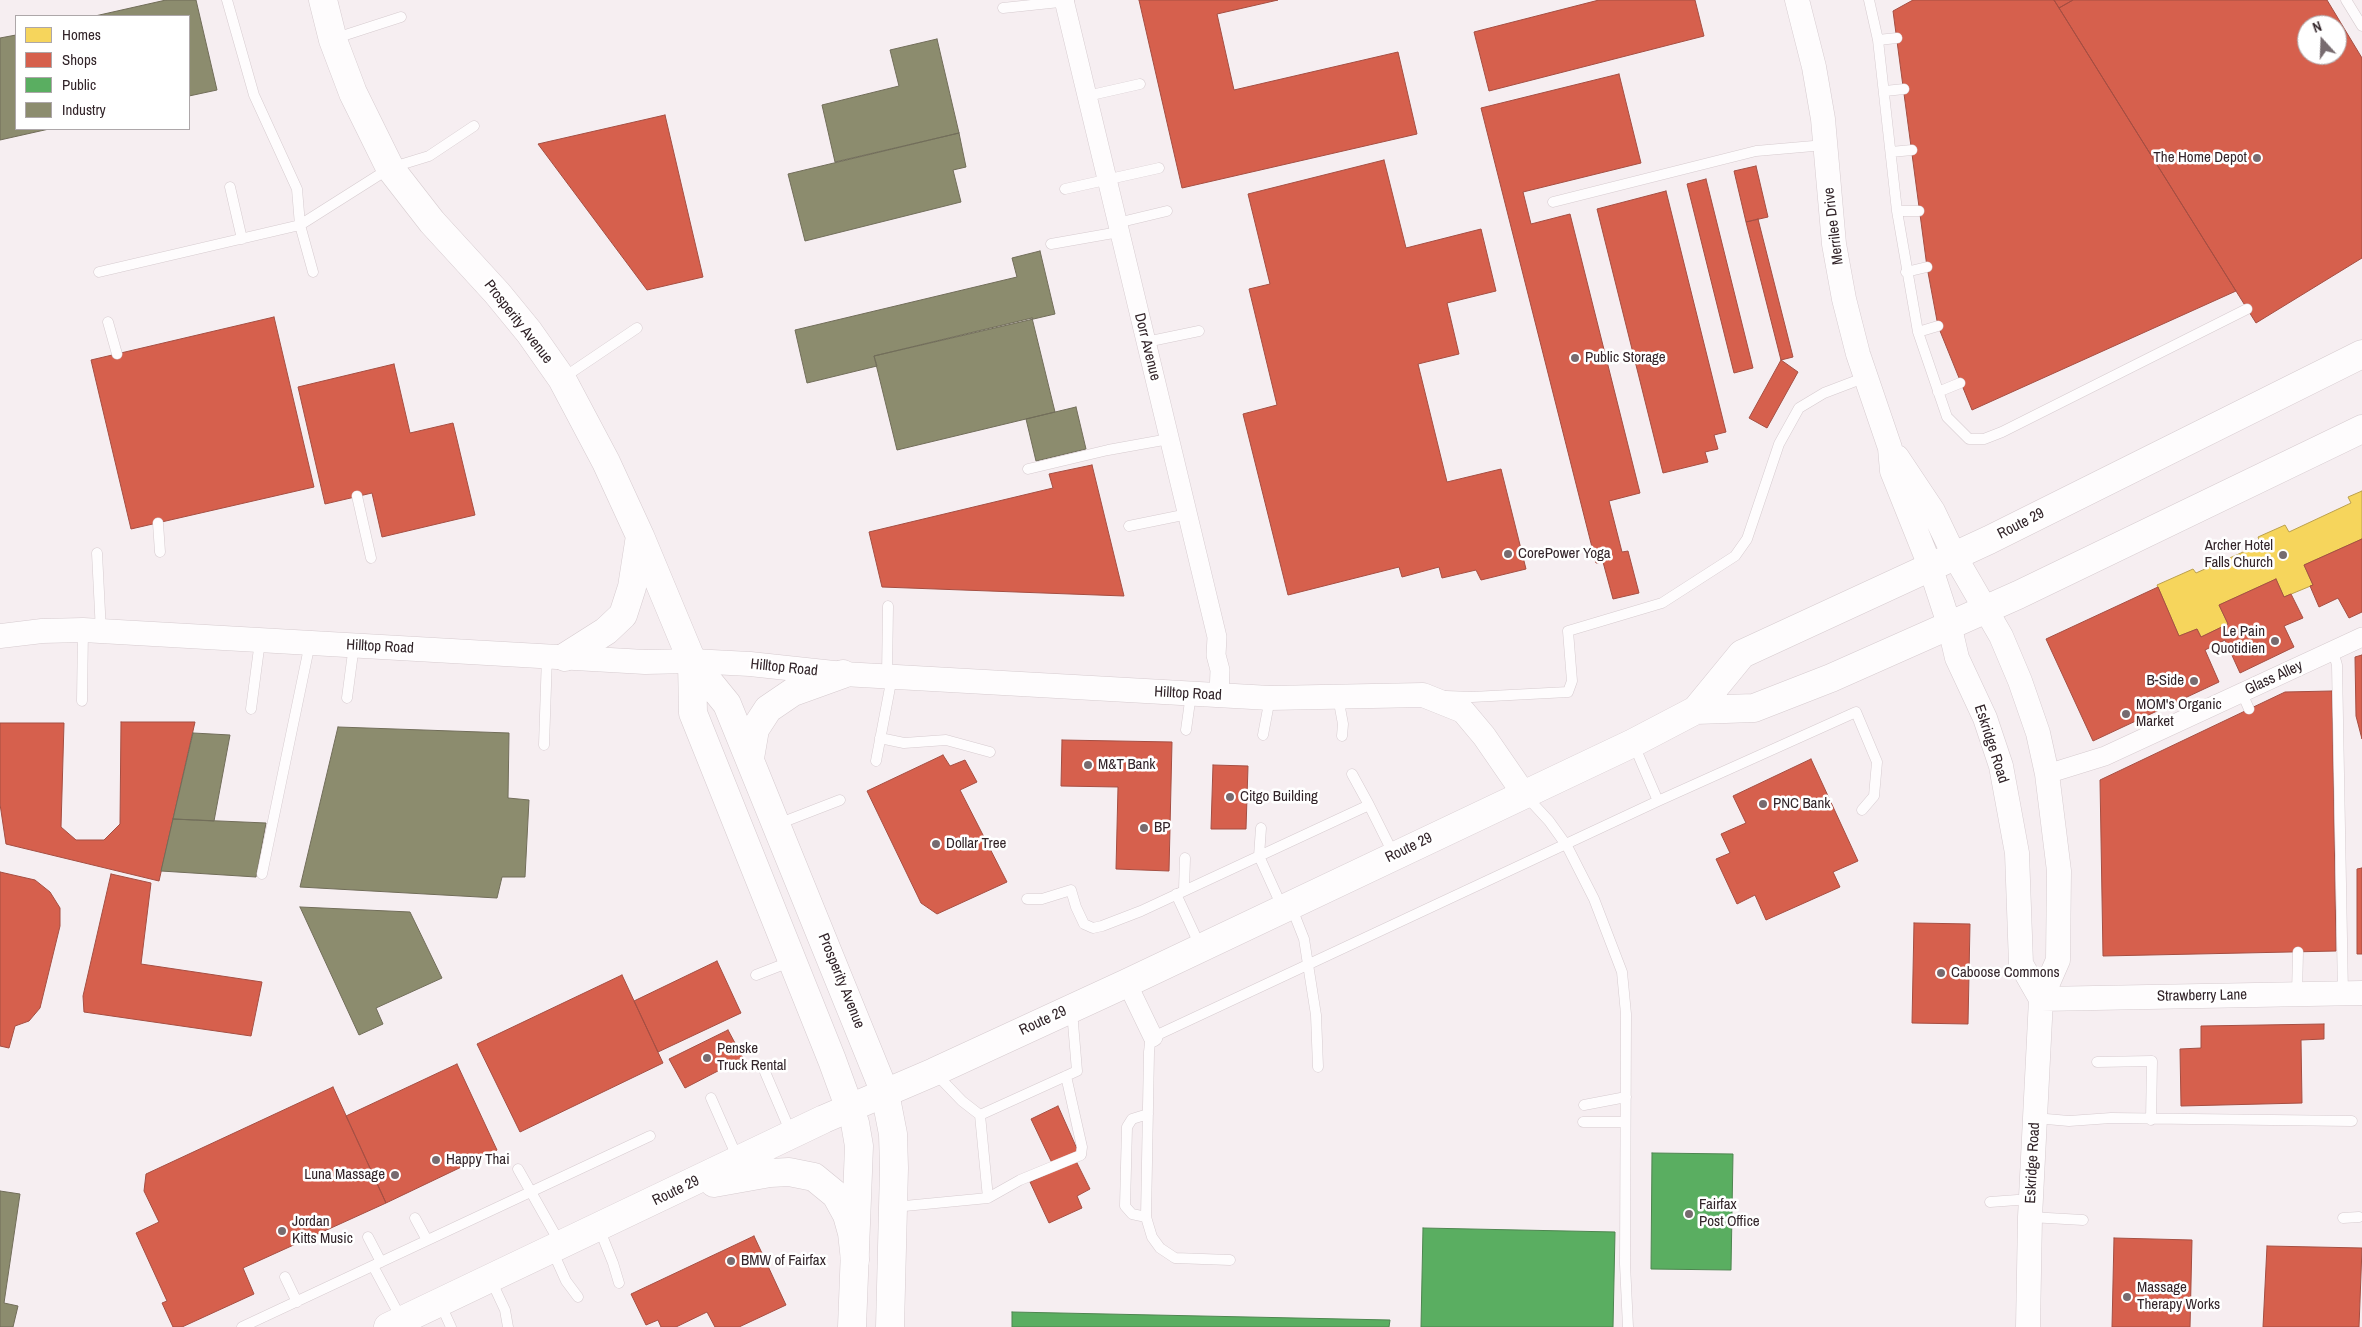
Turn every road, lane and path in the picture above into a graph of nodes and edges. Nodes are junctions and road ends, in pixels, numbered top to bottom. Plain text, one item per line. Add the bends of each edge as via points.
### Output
1 (227, 0) edge
2 (322, 0) edge
3 (1797, 0) edge
4 (1869, 0) edge
5 (2346, 0) edge
6 (1067, 1) edge
7 (1003, 8) dead end
8 (402, 18) dead end
9 (2362, 26) edge
10 (1897, 38) dead end
11 (333, 40) junction
12 (1878, 40) junction
13 (1140, 84) dead end
14 (1904, 89) dead end
15 (1885, 91) junction
16 (1087, 96) junction
17 (474, 126) dead end
18 (1825, 145) junction
19 (1912, 150) dead end
20 (1891, 152) junction
21 (390, 168) junction
22 (1159, 168) dead end
23 (1107, 180) junction
24 (230, 187) dead end
25 (1066, 189) dead end
26 (1553, 202) dead end
27 (1167, 211) dead end
28 (1897, 211) junction
29 (1919, 211) dead end
30 (300, 225) junction
31 (1118, 227) junction
32 (242, 239) junction
33 (1051, 244) dead end
34 (1927, 267) dead end
35 (99, 272) dead end
36 (313, 272) dead end
37 (1906, 272) junction
38 (2247, 309) dead end
39 (108, 322) dead end
40 (1938, 326) dead end
41 (637, 328) dead end
42 (1199, 331) dead end
43 (1918, 332) junction
44 (1146, 342) junction
45 (117, 354) dead end
46 (2362, 354) edge
47 (1866, 376) junction
48 (562, 379) junction
49 (1960, 383) dead end
50 (1938, 392) junction
51 (2362, 429) edge
52 (1169, 439) junction
53 (1890, 448) junction
54 (1028, 469) dead end
55 (357, 496) dead end
56 (1188, 514) junction
57 (158, 523) dead end
58 (1912, 525) joint
59 (1128, 526) dead end
60 (640, 536) junction
61 (160, 552) dead end
62 (97, 553) dead end
63 (371, 558) dead end
64 (1942, 560) junction
65 (888, 606) dead end
66 (1986, 608) junction
67 (1949, 624) junction
68 (92, 631) junction
69 (0, 636) edge
70 (2362, 637) edge
71 (260, 641) junction
72 (310, 643) junction
73 (354, 645) junction
74 (2333, 651) junction
75 (556, 656) junction
76 (692, 661) junction
77 (843, 674) junction
78 (890, 676) junction
79 (1191, 694) junction
80 (1219, 695) junction
81 (1422, 695) junction
82 (1338, 697) junction
83 (347, 698) dead end
84 (1270, 698) junction
85 (82, 700) dead end
86 (251, 709) dead end
87 (1696, 710) junction
88 (1186, 730) dead end
89 (1263, 735) dead end
90 (1342, 736) dead end
91 (880, 738) junction
92 (1633, 743) junction
93 (544, 745) dead end
94 (990, 752) dead end
95 (750, 758) junction
96 (876, 761) dead end
97 (1352, 774) dead end
98 (2047, 774) junction
99 (1524, 794) junction
100 (840, 800) dead end
101 (1658, 802) junction
102 (1369, 805) junction
103 (1862, 810) dead end
104 (777, 825) junction
105 (1261, 828) dead end
106 (1566, 846) junction
107 (1394, 855) junction
108 (1259, 856) junction
109 (1185, 858) dead end
110 (262, 874) dead end
111 (1180, 892) junction
112 (1027, 899) dead end
113 (1287, 908) junction
114 (1201, 948) junction
115 (2298, 952) dead end
116 (793, 960) junction
117 (1307, 966) junction
118 (756, 975) dead end
119 (1128, 983) junction
120 (2353, 993) edge
121 (2297, 994) junction
122 (2041, 999) junction
123 (1072, 1008) junction
124 (1154, 1037) junction
125 (2097, 1062) dead end
126 (1318, 1067) dead end
127 (765, 1072) dead end
128 (934, 1072) junction
129 (1066, 1076) junction
130 (885, 1093) junction
131 (1626, 1097) junction
132 (711, 1098) dead end
133 (1584, 1105) dead end
134 (850, 1108) junction
135 (1148, 1114) junction
136 (980, 1115) junction
137 (2035, 1118) junction
138 (2151, 1120) junction
139 (1583, 1122) dead end
140 (1625, 1122) junction
141 (2352, 1122) dead end
142 (792, 1135) junction
143 (650, 1136) dead end
144 (738, 1160) junction
145 (518, 1169) dead end
146 (680, 1189) junction
147 (531, 1193) junction
148 (988, 1198) junction
149 (1990, 1202) dead end
150 (893, 1207) junction
151 (2030, 1208) junction
152 (1146, 1217) junction
153 (2359, 1217) dead end
154 (415, 1218) dead end
155 (2343, 1218) dead end
156 (2082, 1220) dead end
157 (599, 1228) junction
158 (368, 1237) dead end
159 (426, 1240) junction
160 (557, 1248) junction
161 (854, 1260) junction
162 (1230, 1260) dead end
163 (377, 1264) junction
164 (285, 1277) dead end
165 (491, 1280) junction
166 (619, 1283) dead end
167 (578, 1297) dead end
168 (297, 1302) junction
169 (446, 1315) edge
170 (395, 1324) edge
171 (242, 1327) edge
172 (508, 1327) edge
173 (852, 1327) edge
174 (890, 1327) edge
175 (1628, 1327) edge
176 (2028, 1327) edge

1 - 30 lane via 254,95 298,189
2 - 11 main road, Prosperity Avenue
3 - 18 street, Merrilee Drive via 1814,66
4 - 12 lane
5 - 9 lane
6 - 7 lane
6 - 16 street, Dorr Avenue
8 - 11 lane
10 - 12 lane
11 - 21 main road, Prosperity Avenue via 353,93
12 - 15 lane
13 - 16 lane
14 - 15 lane
15 - 20 lane
16 - 23 street, Dorr Avenue
17 - 21 lane via 429,156
18 - 26 lane via 1756,151
18 - 47 street, Merrilee Drive via 1837,262
19 - 20 lane
20 - 28 lane
21 - 30 lane
21 - 48 main road, Prosperity Avenue via 427,217 529,332
22 - 23 lane
23 - 25 lane
23 - 31 street, Dorr Avenue
24 - 32 lane
27 - 31 lane
28 - 29 lane
28 - 37 lane
30 - 32 lane
30 - 36 lane
31 - 33 lane
31 - 44 street, Dorr Avenue
32 - 35 lane
34 - 37 lane
37 - 43 lane
38 - 50 lane via 1984,439 1970,439 1947,417
39 - 45 lane
40 - 43 lane
41 - 48 lane
42 - 44 lane
43 - 50 lane
44 - 52 street, Dorr Avenue
46 - 64 main road, Route 29 via 1989,540
47 - 53 street, Merrilee Drive
47 - 81 lane via 1824,392 1799,408 1779,444 1747,539 1735,556 1662,604 1568,631 1572,680 1568,692 1472,697
48 - 60 main road, Prosperity Avenue via 598,444
49 - 50 lane
51 - 66 main road, Route 29
52 - 54 lane
52 - 56 street, Dorr Avenue
53 - 58 street, Merrilee Drive via 1892,471
53 - 64 street, Merrilee Drive via 1933,511
55 - 63 lane
56 - 59 lane
56 - 80 street, Dorr Avenue via 1217,637
57 - 61 lane
58 - 64 street, Eskridge Road
60 - 75 main road via 632,587 623,615 600,635
60 - 76 main road, Prosperity Avenue
62 - 68 lane
64 - 66 street, Merrilee Drive
64 - 67 street, Eskridge Road
64 - 87 main road, Route 29 via 1742,654
65 - 78 lane
66 - 67 main road, Route 29
66 - 98 street, Eskridge Road via 2020,681 2038,733
67 - 87 main road, Route 29 via 1831,678 1754,708
67 - 122 street, Eskridge Road via 1958,658 1985,718 2001,766 2017,853 2021,964
68 - 69 street, Hilltop Road via 42,631
68 - 71 street, Hilltop Road
68 - 85 lane
70 - 74 street, Glass Alley
71 - 72 street, Hilltop Road
71 - 86 lane
72 - 73 street, Hilltop Road
72 - 110 lane
73 - 75 street, Hilltop Road
73 - 83 lane
74 - 98 street, Glass Alley via 2245,701 2105,756
74 - 120 lane via 2337,665
75 - 76 street, Hilltop Road via 645,662
75 - 93 lane
76 - 77 street, Hilltop Road
76 - 95 main road, Prosperity Avenue via 727,704
76 - 116 main road, Prosperity Avenue via 693,713
77 - 78 street, Hilltop Road
77 - 95 main road via 793,692 768,709 755,729
78 - 79 street, Hilltop Road
78 - 91 lane
79 - 80 street, Hilltop Road
79 - 88 lane
80 - 84 street, Hilltop Road
81 - 82 street, Hilltop Road
81 - 99 street, Hilltop Road via 1463,711
82 - 84 street, Hilltop Road
82 - 90 lane
84 - 89 lane
87 - 92 main road, Route 29
91 - 94 lane via 904,743 946,740
91 - 96 lane
92 - 99 main road, Route 29
92 - 101 lane
95 - 104 main road, Prosperity Avenue
97 - 102 lane
98 - 122 street, Eskridge Road via 2059,871 2058,960
99 - 106 lane via 1549,820
99 - 107 main road, Route 29
100 - 104 lane
101 - 103 lane via 1856,712 1877,762 1874,796
101 - 106 lane
102 - 107 lane
102 - 108 lane
104 - 130 main road, Prosperity Avenue
105 - 108 lane
106 - 117 lane
106 - 131 lane via 1601,916 1622,972 1626,1014
107 - 113 main road, Route 29
108 - 111 lane
108 - 113 lane
109 - 111 lane
111 - 112 lane via 1141,911 1093,928 1084,924 1071,890 1042,899
111 - 114 lane
113 - 114 main road, Route 29
113 - 117 lane via 1304,939
114 - 119 main road, Route 29
115 - 121 lane
116 - 118 lane
116 - 134 main road, Prosperity Avenue
117 - 124 lane
117 - 126 lane via 1316,1015
119 - 123 main road, Route 29
119 - 124 street
120 - 121 street, Strawberry Lane
121 - 122 street, Strawberry Lane
122 - 137 street, Eskridge Road
123 - 128 main road, Route 29
123 - 129 lane via 1077,1071
124 - 135 lane via 1149,1052
125 - 138 lane via 2152,1061
127 - 142 lane
128 - 130 main road, Route 29
128 - 136 lane
129 - 136 lane
129 - 148 lane via 1082,1147 1080,1155 1020,1180
130 - 134 main road, Route 29
130 - 150 main road, Prosperity Avenue via 893,1134
131 - 133 lane
131 - 140 lane
132 - 144 lane
134 - 142 main road, Route 29
134 - 161 main road, Prosperity Avenue via 859,1146
135 - 152 lane
135 - 152 lane via 1132,1120 1127,1127 1125,1206 1132,1214
136 - 148 lane
137 - 138 lane
137 - 151 street, Eskridge Road
138 - 141 lane
139 - 140 lane
140 - 175 lane
142 - 144 main road, Route 29
143 - 147 lane
144 - 146 main road, Route 29
145 - 147 lane
146 - 157 main road, Route 29
146 - 161 main road via 770,1173 789,1172 814,1177 836,1195 847,1215
147 - 159 lane
147 - 160 lane
148 - 150 lane
149 - 151 lane
150 - 174 main road, Prosperity Avenue
151 - 156 lane
151 - 176 street, Eskridge Road
152 - 162 lane via 1160,1248 1175,1258
153 - 155 lane
154 - 159 lane
157 - 160 main road, Route 29
157 - 166 lane
158 - 163 lane
159 - 163 lane
160 - 165 main road, Route 29
160 - 167 lane via 566,1281
161 - 173 main road, Prosperity Avenue
163 - 168 lane
163 - 170 lane
164 - 168 lane
165 - 169 main road, Route 29
165 - 172 lane via 505,1310
168 - 171 lane
169 - 170 main road, Route 29

